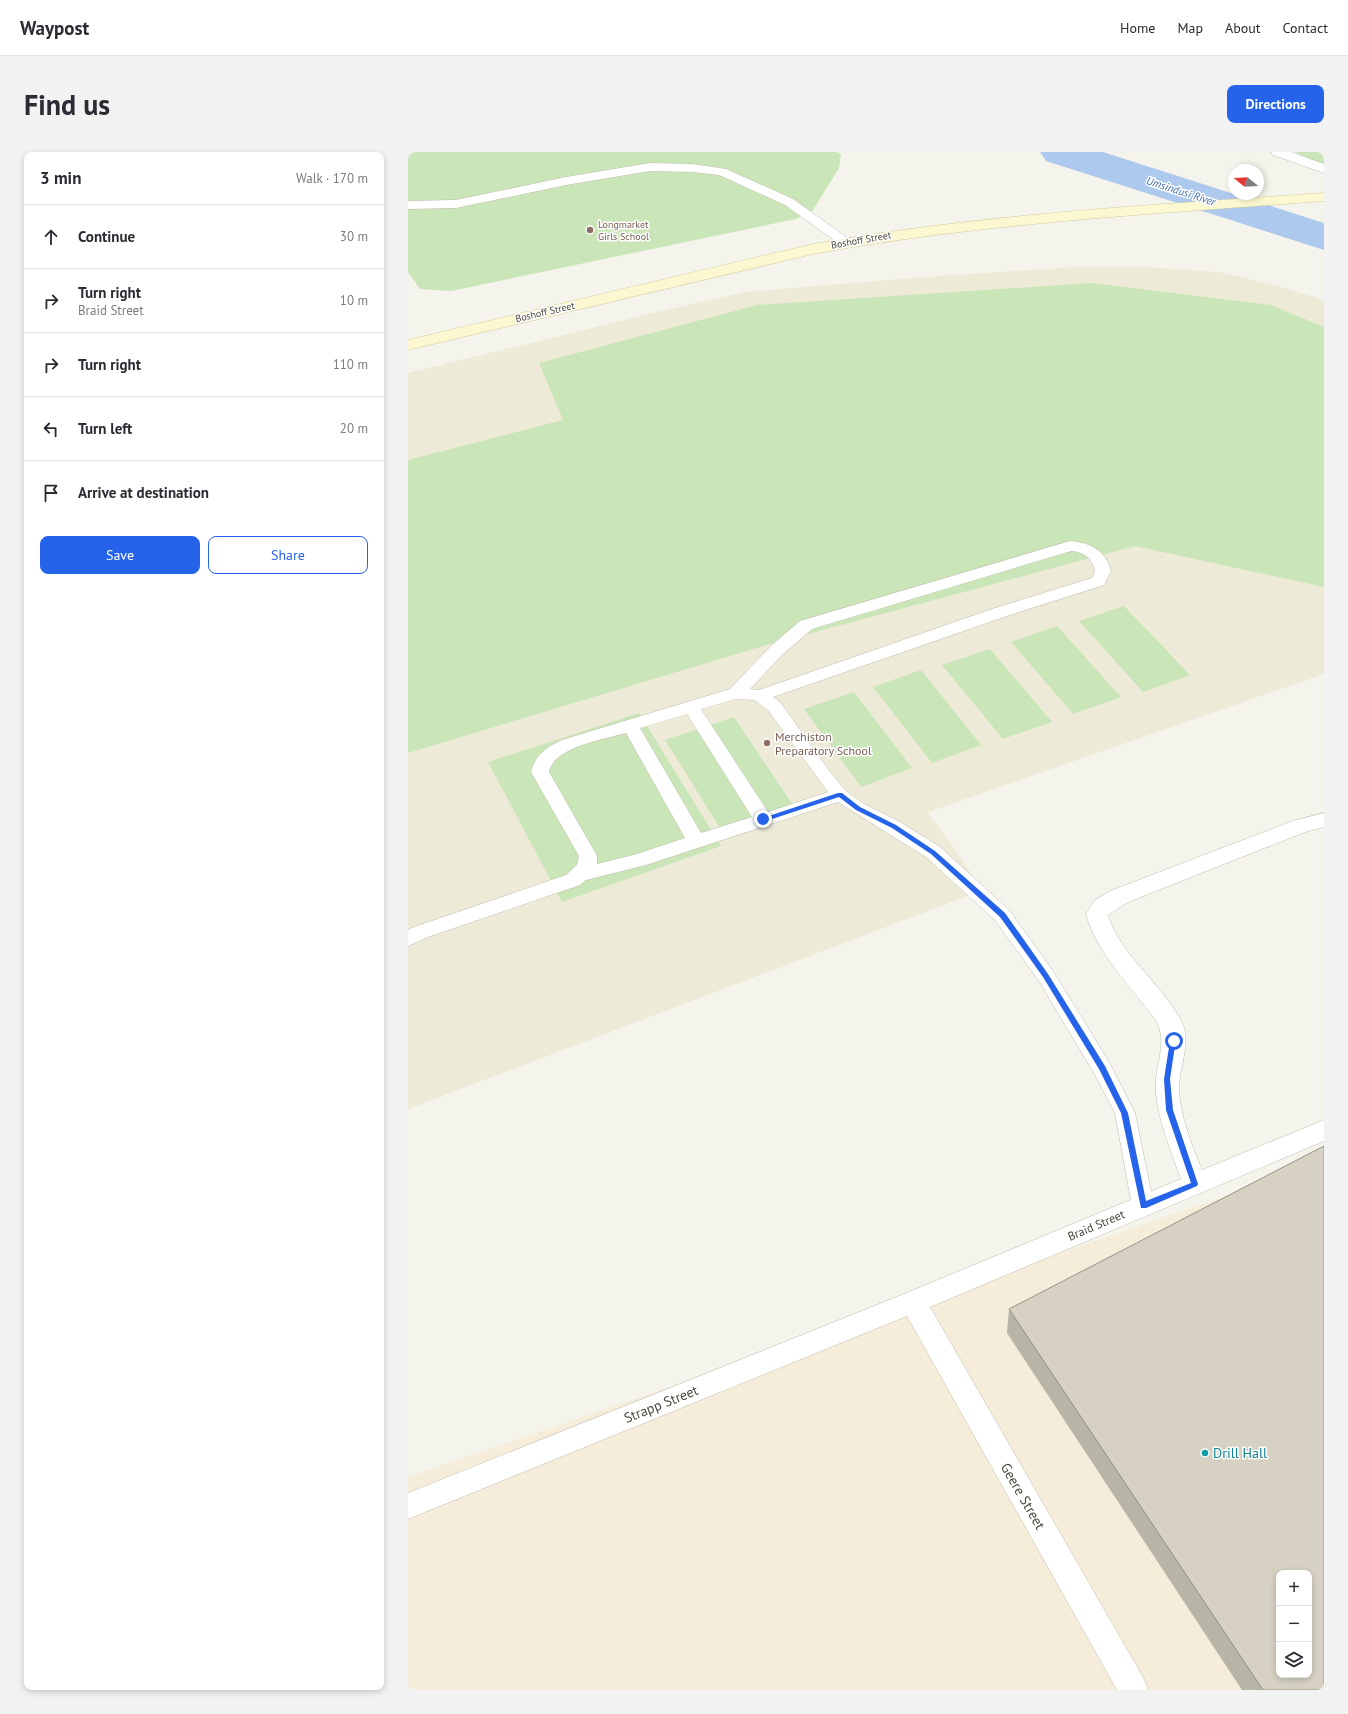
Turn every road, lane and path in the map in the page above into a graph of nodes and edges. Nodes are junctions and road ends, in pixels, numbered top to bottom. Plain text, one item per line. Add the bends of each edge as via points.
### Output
1 (1278, 152) edge
2 (1324, 169) edge
3 (1324, 197) edge
4 (408, 205) edge
5 (846, 242) junction
6 (408, 345) edge
7 (736, 692) junction
8 (759, 696) junction
9 (691, 707) junction
10 (630, 725) junction
11 (840, 795) junction
12 (763, 819) junction
13 (1324, 820) edge
14 (696, 841) junction
15 (581, 874) junction
16 (408, 939) edge
17 (1324, 1130) edge
18 (1195, 1184) junction
19 (1143, 1206) junction
20 (913, 1302) junction
21 (408, 1506) edge
22 (1133, 1690) edge

1 - 2 street
3 - 5 main road, Boshoff Street via 977,223
4 - 5 lane via 456,204 650,167 692,168 722,172 789,202
5 - 6 main road, Boshoff Street
7 - 8 lane
7 - 8 lane via 806,624 1070,546 1090,550 1102,561 1104,572 1098,581
7 - 9 lane
8 - 11 lane via 774,706
9 - 10 lane
9 - 12 lane
10 - 14 lane
10 - 15 lane via 556,749 541,765 540,772 588,856 589,863
11 - 12 lane
11 - 19 lane via 933,852 1002,915 1050,982 1102,1068 1125,1113
12 - 14 lane
13 - 18 street via 1300,826 1118,897 1102,906 1097,914 1098,924 1106,938 1172,1026 1174,1041 1167,1079 1169,1110
14 - 15 lane via 639,860
15 - 16 lane via 564,883
17 - 18 street, Braid Street
18 - 19 street, Braid Street
19 - 20 street, Braid Street
20 - 21 street, Strapp Street
20 - 22 street, Geere Street

